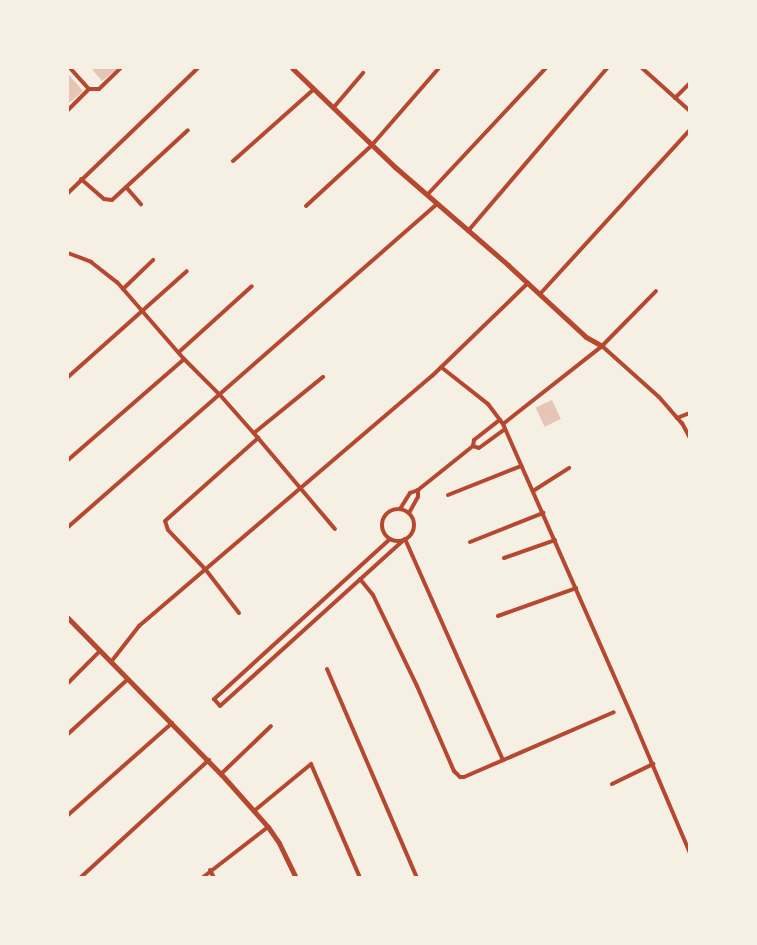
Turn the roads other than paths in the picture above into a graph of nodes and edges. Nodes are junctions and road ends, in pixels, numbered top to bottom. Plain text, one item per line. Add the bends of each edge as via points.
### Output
1 (70, 68) edge
2 (121, 68) edge
3 (198, 68) edge
4 (292, 68) edge
5 (440, 68) edge
6 (546, 68) edge
7 (607, 68) edge
8 (642, 68) edge
9 (363, 73) dead end
10 (690, 83) edge
11 (89, 89) junction
12 (314, 89) junction
13 (676, 98) junction
14 (334, 107) junction
15 (68, 110) edge
16 (690, 111) edge
17 (188, 130) dead end
18 (690, 130) edge
19 (372, 145) junction
20 (233, 161) dead end
21 (81, 179) junction
22 (126, 188) junction
23 (68, 193) edge
24 (428, 194) junction
25 (141, 204) dead end
26 (437, 204) junction
27 (306, 206) dead end
28 (468, 231) junction
29 (68, 253) edge
30 (153, 260) dead end
31 (187, 271) dead end
32 (528, 283) junction
33 (252, 286) dead end
34 (123, 289) junction
35 (656, 290) dead end
36 (540, 294) junction
37 (141, 312) junction
38 (602, 346) junction
39 (178, 352) junction
40 (184, 359) junction
41 (441, 367) junction
42 (68, 377) edge
43 (323, 377) dead end
44 (220, 395) junction
45 (690, 413) edge
46 (677, 418) junction
47 (502, 422) junction
48 (505, 429) junction
49 (254, 433) junction
50 (258, 438) junction
51 (690, 438) edge
52 (473, 446) junction
53 (68, 460) edge
54 (522, 466) junction
55 (568, 468) dead end
56 (300, 489) junction
57 (418, 490) junction
58 (533, 492) junction
59 (448, 495) dead end
60 (400, 509) junction
61 (408, 513) junction
62 (543, 513) junction
63 (68, 527) edge
64 (334, 529) dead end
65 (390, 539) junction
66 (405, 539) junction
67 (554, 540) junction
68 (470, 542) dead end
69 (504, 558) dead end
70 (206, 570) junction
71 (360, 579) junction
72 (576, 588) junction
73 (320, 603) junction
74 (326, 610) junction
75 (239, 613) dead end
76 (498, 616) dead end
77 (68, 618) edge
78 (100, 651) junction
79 (111, 662) junction
80 (327, 669) dead end
81 (128, 679) junction
82 (68, 684) edge
83 (614, 712) dead end
84 (172, 723) junction
85 (271, 726) dead end
86 (68, 734) edge
87 (209, 760) junction
88 (503, 760) junction
89 (653, 764) junction
90 (221, 774) junction
91 (612, 784) dead end
92 (254, 811) junction
93 (68, 816) edge
94 (268, 827) junction
95 (690, 853) edge
96 (210, 870) junction
97 (80, 878) edge
98 (202, 878) edge
99 (214, 878) edge
100 (296, 878) edge
101 (360, 878) edge
102 (417, 878) edge

1 - 11 street
2 - 11 street via 99,88
3 - 21 street
4 - 12 street
5 - 19 street
6 - 24 street
7 - 28 street
8 - 13 street
9 - 14 street
10 - 13 street
11 - 15 street
12 - 14 street
12 - 20 street
13 - 16 street
14 - 19 street
17 - 22 street
18 - 36 street
19 - 24 street
19 - 27 street
21 - 22 street via 108,201
21 - 23 street
22 - 25 street
24 - 26 street
26 - 28 street
26 - 44 street
28 - 32 street
29 - 34 street via 96,265
30 - 34 street
31 - 37 street
32 - 36 street
32 - 41 street
33 - 39 street
34 - 37 street
35 - 38 street
36 - 38 street via 586,337
37 - 39 street
37 - 42 street
38 - 46 street via 640,378
38 - 47 street
39 - 40 street
40 - 44 street
40 - 53 street
41 - 47 street via 488,404
41 - 56 street
43 - 49 street
44 - 49 street
44 - 63 street
45 - 46 street
46 - 51 street
47 - 48 street
47 - 52 street via 474,440
48 - 52 street via 479,448
48 - 54 street
49 - 50 street
50 - 56 street
50 - 70 street via 165,522 168,530
52 - 57 street
54 - 58 street
54 - 59 street
55 - 58 street
56 - 64 street
56 - 70 street
57 - 60 street via 410,493
57 - 61 street via 418,497
58 - 62 street
60 - 61 street
60 - 65 street via 388,512 382,520 382,529
61 - 66 street via 414,525 412,533
62 - 67 street
62 - 68 street
65 - 66 street
65 - 73 street
66 - 71 street
66 - 88 street
67 - 69 street
67 - 72 street
70 - 75 street
70 - 79 street via 139,626
71 - 74 street
71 - 88 street via 373,595 454,771 464,777
72 - 76 street
72 - 89 street
73 - 74 street
73 - 74 street via 214,699 220,706
77 - 78 street
78 - 79 street
78 - 82 street
79 - 81 street
80 - 102 street
81 - 84 street
81 - 86 street
83 - 88 street
84 - 87 street
84 - 93 street
85 - 90 street
87 - 90 street
87 - 97 street
89 - 91 street
89 - 95 street
90 - 92 street
92 - 94 street
92 - 101 street via 311,764
94 - 96 street
94 - 100 street
96 - 98 street
96 - 99 street

